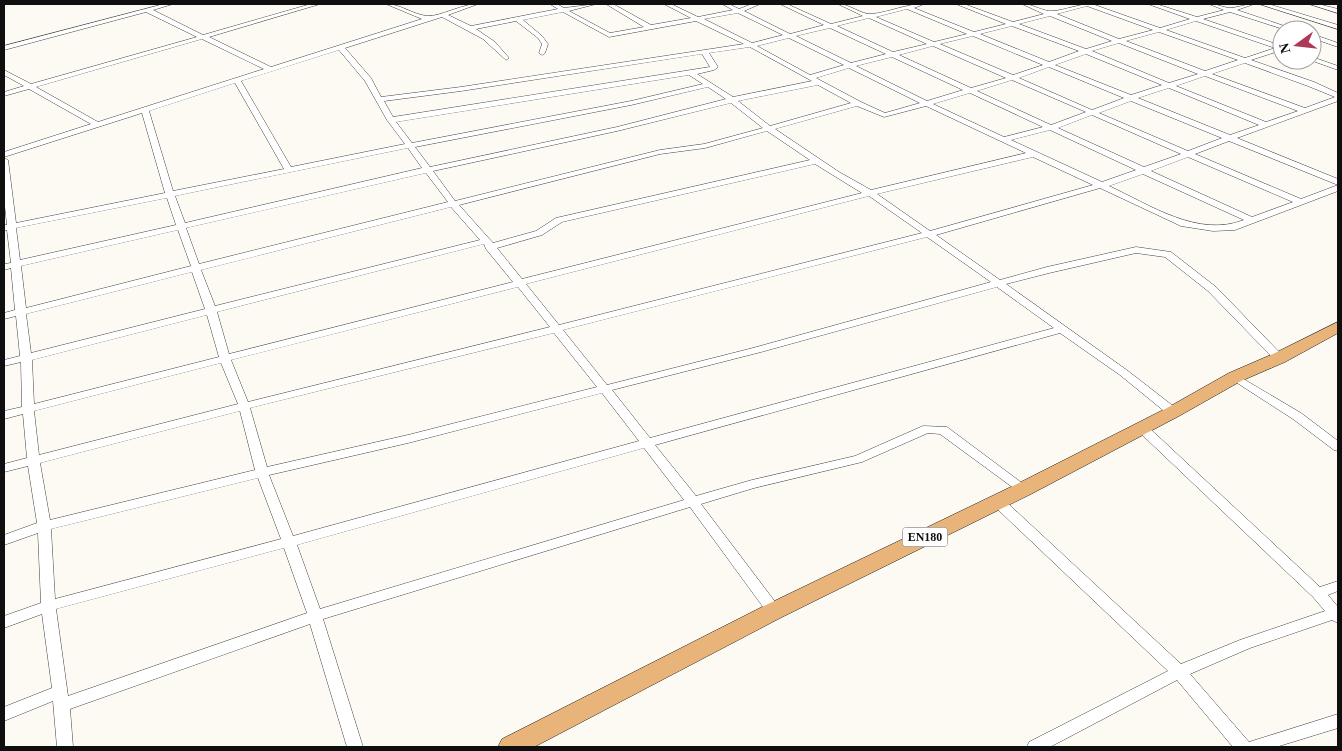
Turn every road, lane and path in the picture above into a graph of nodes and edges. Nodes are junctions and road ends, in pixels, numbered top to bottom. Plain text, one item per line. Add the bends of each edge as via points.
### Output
1 (170, 4) edge
2 (317, 4) edge
3 (389, 4) edge
4 (475, 4) edge
5 (553, 4) edge
6 (593, 4) edge
7 (609, 4) edge
8 (667, 4) edge
9 (725, 4) edge
10 (757, 4) edge
11 (783, 4) edge
12 (841, 4) edge
13 (898, 4) edge
14 (921, 4) edge
15 (959, 4) edge
16 (1025, 4) edge
17 (1088, 4) edge
18 (1151, 4) edge
19 (1212, 4) edge
20 (1251, 4) edge
21 (1262, 4) edge
22 (1312, 4) edge
23 (907, 7) junction
24 (147, 10) junction
25 (563, 10) junction
26 (1231, 10) junction
27 (739, 11) junction
28 (1338, 11) edge
29 (1049, 13) junction
30 (442, 14) junction
31 (869, 16) junction
32 (429, 19) junction
33 (518, 19) junction
34 (698, 19) junction
35 (1198, 20) junction
36 (1272, 23) edge
37 (1012, 24) junction
38 (831, 26) junction
39 (471, 28) junction
40 (651, 28) junction
41 (1338, 29) edge
42 (1163, 30) junction
43 (974, 35) junction
44 (1322, 35) edge
45 (792, 36) junction
46 (201, 37) junction
47 (1120, 41) junction
48 (1322, 41) edge
49 (935, 44) junction
50 (1272, 45) edge
51 (1338, 45) edge
52 (751, 46) junction
53 (340, 47) junction
54 (4, 48) edge
55 (704, 51) junction
56 (1085, 51) junction
57 (1272, 51) edge
58 (542, 53) dead end
59 (893, 55) junction
60 (506, 58) dead end
61 (1246, 60) junction
62 (1322, 62) edge
63 (1046, 64) junction
64 (852, 66) junction
65 (1338, 68) edge
66 (269, 69) junction
67 (4, 72) edge
68 (691, 74) junction
69 (1206, 74) junction
70 (810, 77) junction
71 (1012, 78) junction
72 (237, 80) junction
73 (820, 82) junction
74 (708, 85) junction
75 (1170, 86) junction
76 (28, 87) junction
77 (969, 89) junction
78 (4, 94) edge
79 (1131, 98) junction
80 (1338, 98) edge
81 (380, 99) junction
82 (732, 100) junction
83 (926, 103) junction
84 (858, 104) junction
85 (145, 109) junction
86 (1305, 111) junction
87 (1093, 112) junction
88 (391, 120) junction
89 (96, 124) junction
90 (1266, 125) junction
91 (1053, 127) junction
92 (769, 129) junction
93 (1229, 138) junction
94 (1002, 140) junction
95 (409, 147) junction
96 (1033, 154) junction
97 (1188, 154) junction
98 (4, 155) edge
99 (4, 160) edge
100 (816, 161) junction
101 (428, 170) junction
102 (1145, 170) junction
103 (289, 171) junction
104 (1338, 182) edge
105 (1100, 185) junction
106 (1338, 188) edge
107 (170, 194) junction
108 (872, 194) junction
109 (1300, 202) junction
110 (454, 205) junction
111 (1253, 221) junction
112 (182, 226) junction
113 (8, 227) edge
114 (929, 234) junction
115 (488, 244) junction
116 (10, 266) edge
117 (195, 269) junction
118 (519, 284) junction
119 (1000, 284) junction
120 (211, 311) junction
121 (20, 312) junction
122 (4, 316) edge
123 (1338, 327) edge
124 (556, 328) junction
125 (1061, 329) junction
126 (26, 358) junction
127 (225, 358) junction
128 (1279, 358) junction
129 (4, 364) edge
130 (1235, 377) junction
131 (605, 389) junction
132 (244, 406) junction
133 (28, 408) junction
134 (1173, 412) junction
135 (4, 415) edge
136 (1142, 428) junction
137 (647, 443) junction
138 (1338, 447) edge
139 (33, 460) junction
140 (4, 468) edge
141 (262, 473) junction
142 (1024, 488) junction
143 (693, 502) junction
144 (998, 502) junction
145 (44, 526) junction
146 (4, 540) edge
147 (289, 542) junction
148 (1338, 586) edge
149 (1318, 593) junction
150 (48, 606) junction
151 (774, 611) junction
152 (1337, 615) edge
153 (315, 616) junction
154 (4, 622) edge
155 (1179, 672) junction
156 (61, 698) junction
157 (4, 714) edge
158 (1338, 721) edge
159 (65, 747) edge
160 (356, 747) edge
161 (511, 747) edge
162 (1035, 747) edge
163 (1243, 747) edge
164 (1254, 747) edge

1 - 24 street
2 - 46 street
3 - 32 street
4 - 30 street
5 - 25 street
6 - 25 street
7 - 40 street
8 - 34 street
9 - 27 street
10 - 27 street
11 - 38 street
12 - 31 street
13 - 23 street
14 - 23 street
15 - 37 street
16 - 29 street
17 - 29 street
17 - 42 street
18 - 35 street
19 - 26 street
20 - 26 street
21 - 41 street
22 - 28 street
23 - 31 street
23 - 43 street
24 - 46 street
24 - 54 street
25 - 33 street
25 - 40 street via 609,36
26 - 35 street
26 - 36 street
27 - 34 street
27 - 45 street
29 - 37 street
29 - 47 street
30 - 32 street
30 - 39 street
31 - 38 street
31 - 49 street
32 - 53 street
33 - 39 street
33 - 58 street via 545,44
34 - 40 street
34 - 52 street
35 - 42 street
35 - 50 street
37 - 43 street
37 - 56 street
38 - 45 street
38 - 59 street
39 - 60 street
41 - 44 street
42 - 47 street
42 - 61 street
43 - 49 street
43 - 63 street
45 - 52 street
45 - 64 street
46 - 66 street
46 - 76 street
47 - 56 street
47 - 69 street
48 - 51 street
49 - 59 street
49 - 71 street
52 - 55 street
52 - 70 street
53 - 66 street
53 - 81 street
55 - 68 street via 714,68
55 - 81 street
56 - 63 street
56 - 75 street
57 - 61 street
59 - 64 street
59 - 77 street
61 - 69 street
61 - 80 street via 1312,84
62 - 65 street
63 - 71 street
63 - 79 street
64 - 70 street
64 - 83 street
66 - 72 street
67 - 76 street
68 - 74 street
68 - 88 street
69 - 75 street
69 - 86 street
70 - 73 street
71 - 77 street
71 - 87 street
72 - 85 street
72 - 103 street
73 - 82 street
73 - 84 street
74 - 82 street
74 - 95 street
75 - 79 street
75 - 90 street
76 - 78 street
76 - 89 street
77 - 83 street
77 - 91 street
79 - 87 street
79 - 93 street
80 - 86 street
81 - 88 street
82 - 92 street
82 - 101 street
83 - 84 street via 888,115
83 - 94 street
84 - 92 street
85 - 89 street
85 - 107 street
86 - 90 street
87 - 91 street
87 - 97 street
88 - 95 street
89 - 98 street
90 - 93 street
91 - 94 street
91 - 102 street
92 - 100 street
92 - 110 street via 704,146 660,152
93 - 97 street
93 - 104 street
94 - 96 street
95 - 101 street
95 - 103 street
96 - 105 street
96 - 108 street
97 - 102 street
97 - 109 street
99 - 113 street
100 - 108 street
100 - 115 street via 559,220 539,234
101 - 110 street
101 - 112 street
102 - 105 street
102 - 111 street
103 - 107 street
105 - 111 street via 1184,224 1223,229
105 - 114 street
106 - 109 street
107 - 112 street
107 - 113 street
108 - 114 street
108 - 118 street
109 - 111 street
110 - 115 street
110 - 117 street
112 - 116 street
112 - 117 street
113 - 116 street
114 - 119 street
114 - 124 street
115 - 118 street
115 - 120 street
116 - 121 street
117 - 120 street
117 - 121 street
118 - 124 street
118 - 127 street
119 - 125 street
119 - 128 street via 1136,250 1168,254 1212,289
119 - 131 street
120 - 126 street
120 - 127 street
121 - 122 street
121 - 126 street
123 - 128 main road, EN180
124 - 131 street
124 - 132 street
125 - 134 street
125 - 137 street
126 - 129 street
126 - 133 street
127 - 132 street
127 - 133 street
128 - 130 main road, EN180
130 - 134 main road, EN180
130 - 138 street via 1297,416
131 - 137 street
131 - 141 street
132 - 139 street
132 - 141 street
133 - 135 street
133 - 139 street
134 - 136 main road, EN180
136 - 142 main road, EN180
136 - 149 street
137 - 143 street
137 - 147 street
139 - 140 street
139 - 145 street
141 - 145 street
141 - 147 street
142 - 143 street via 943,430 930,428 858,459 752,484
142 - 144 main road, EN180
143 - 151 street
143 - 153 street
144 - 151 main road, EN180
144 - 155 street
145 - 146 street
145 - 150 street
147 - 150 street
147 - 153 street
148 - 149 street
149 - 152 street
150 - 154 street
150 - 156 street
151 - 161 main road, EN180
152 - 155 street via 1245,644
153 - 156 street
153 - 160 street
155 - 162 street
155 - 163 street
156 - 157 street
156 - 159 street
158 - 164 street

